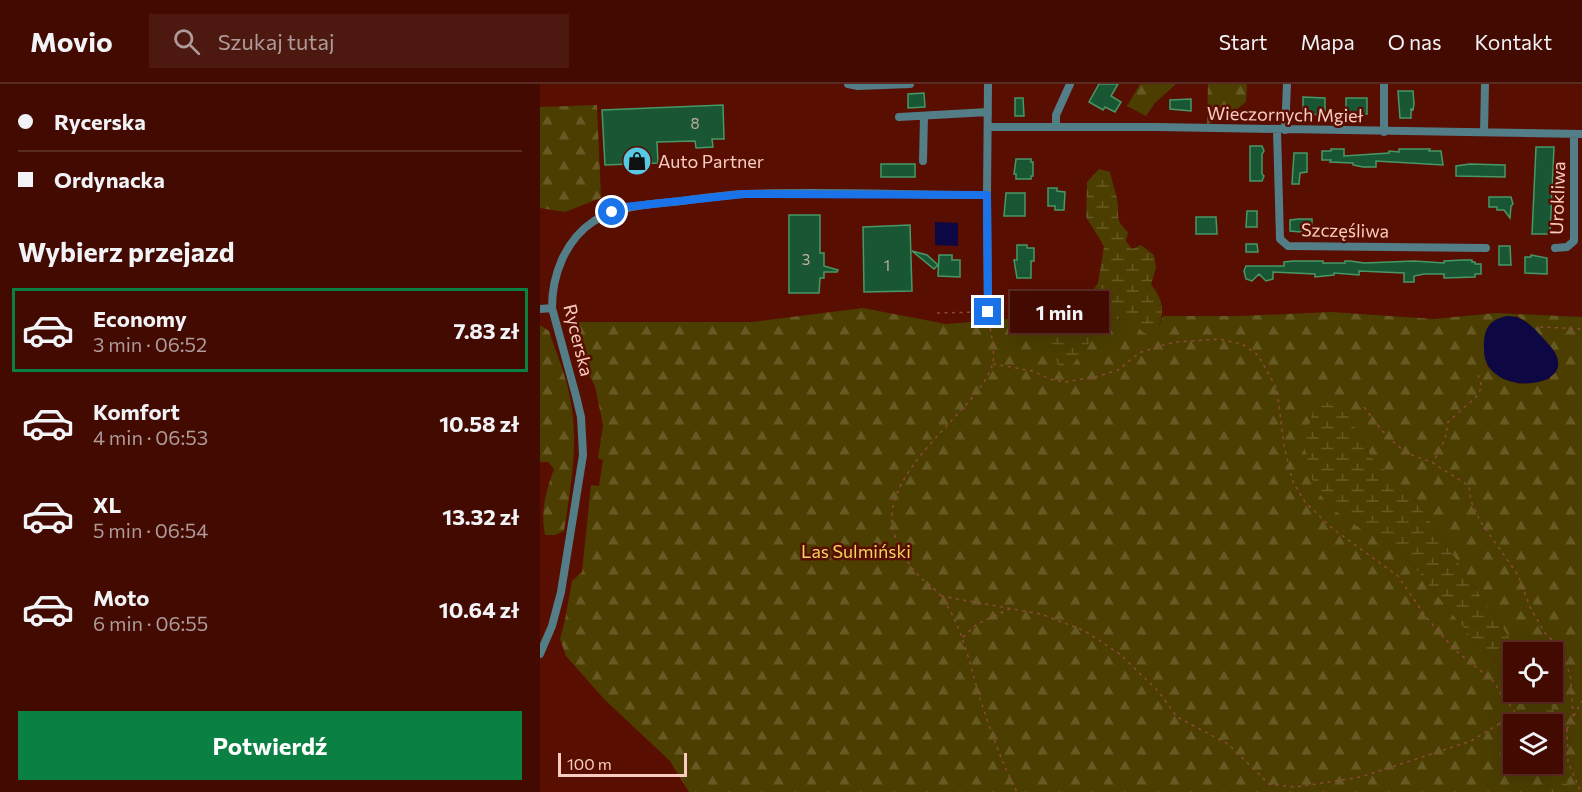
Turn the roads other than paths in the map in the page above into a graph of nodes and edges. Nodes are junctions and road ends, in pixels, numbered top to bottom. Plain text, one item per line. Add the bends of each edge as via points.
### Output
1 (848, 84) edge
2 (910, 84) edge
3 (988, 84) edge
4 (1070, 84) edge
5 (1287, 84) edge
6 (1384, 84) edge
7 (1485, 84) edge
8 (988, 112) junction
9 (924, 116) junction
10 (899, 117) dead end
11 (988, 127) junction
12 (1056, 127) junction
13 (1281, 130) junction
14 (1384, 132) junction
15 (1484, 132) junction
16 (1578, 135) edge
17 (924, 161) dead end
18 (987, 195) junction
19 (1486, 248) dead end
20 (1555, 248) dead end
21 (552, 308) junction
22 (540, 309) edge
23 (988, 312) road end
24 (540, 654) edge

1 - 2 street
3 - 8 street
4 - 12 street via 1056,116
5 - 13 street, Szczęśliwa
6 - 14 street
7 - 15 street
8 - 9 street
8 - 11 street
9 - 10 street
9 - 17 street
11 - 12 street, Wieczornych Mgieł
11 - 18 street
12 - 13 street, Wieczornych Mgieł
13 - 14 street, Wieczornych Mgieł
13 - 19 street, Szczęśliwa via 1280,239 1288,246
14 - 15 street, Wieczornych Mgieł
15 - 16 street, Wieczornych Mgieł
16 - 20 street, Urokliwa via 1574,241 1568,248
18 - 21 street, Rycerska via 744,194 625,207 592,223 574,241 555,277
18 - 23 street
21 - 22 street
21 - 24 street, Rycerska via 581,417 584,455 561,592

